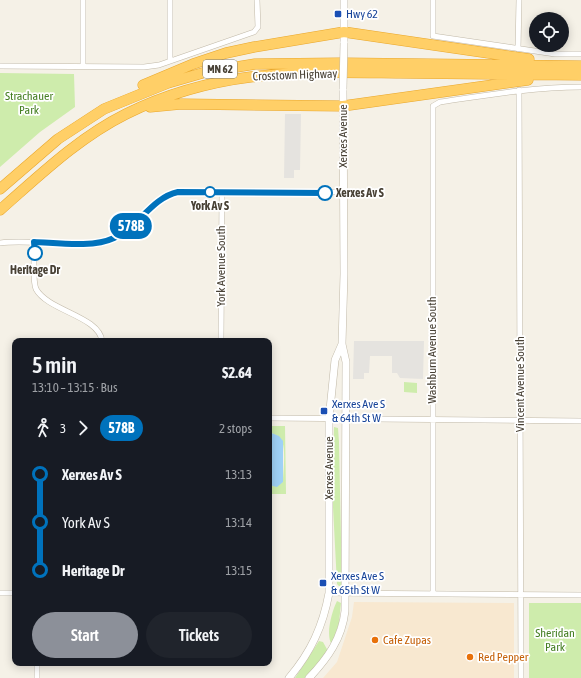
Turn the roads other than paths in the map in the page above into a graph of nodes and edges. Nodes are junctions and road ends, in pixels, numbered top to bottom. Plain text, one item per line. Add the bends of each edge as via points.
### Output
1 (83, 0) edge
2 (170, 0) edge
3 (258, 0) edge
4 (344, 0) edge
5 (433, 0) edge
6 (519, 0) edge
7 (344, 32) junction
8 (518, 48) junction
9 (581, 54) edge
10 (170, 61) junction
11 (0, 66) edge
12 (581, 66) edge
13 (83, 67) junction
14 (581, 75) edge
15 (581, 87) edge
16 (518, 90) junction
17 (343, 106) junction
18 (140, 108) junction
19 (104, 109) junction
20 (0, 189) edge
21 (222, 192) junction
22 (344, 192) junction
23 (0, 210) edge
24 (0, 242) edge
25 (34, 242) junction
26 (101, 338) edge
27 (221, 338) edge
28 (342, 344) junction
29 (272, 418) edge
30 (329, 419) junction
31 (346, 419) junction
32 (433, 420) junction
33 (520, 420) junction
34 (581, 420) edge
35 (0, 593) edge
36 (12, 593) edge
37 (329, 593) junction
38 (346, 594) junction
39 (433, 594) junction
40 (520, 595) junction
41 (581, 595) edge
42 (37, 666) edge
43 (37, 678) edge
44 (289, 678) edge
45 (309, 678) edge
46 (521, 678) edge

1 - 13 street
2 - 10 street
3 - 10 street via 258,27 249,34
4 - 7 street, Xerxes Avenue
5 - 8 street via 433,36
6 - 8 street
7 - 12 highway
7 - 17 street, Xerxes Avenue, bridge
7 - 19 highway via 254,47 194,64 140,87
8 - 9 street via 555,54
10 - 13 street via 159,66
11 - 13 street
12 - 19 highway, Crosstown Highway / MN 62 via 256,64 185,77
14 - 17 highway via 510,82
14 - 18 highway, Crosstown Highway / MN 62 via 268,74 200,86
15 - 16 street
16 - 32 street, Washburn Avenue South via 440,102 432,106
16 - 33 street, Vincent Avenue South
17 - 18 highway via 181,104
17 - 22 street, Xerxes Avenue
18 - 23 highway, Crosstown Highway / MN 62 via 100,129 72,148
19 - 20 highway, Crosstown Highway / MN 62 via 58,139
21 - 22 street
21 - 25 street via 187,191 170,194 124,232 105,242
21 - 27 street, York Avenue South
22 - 28 street, Xerxes Avenue
24 - 25 street
25 - 26 street via 36,288 46,299 96,328
28 - 30 street, Xerxes Avenue via 335,360
28 - 31 street, Xerxes Avenue via 346,362
29 - 30 street
30 - 31 street
30 - 37 street, Xerxes Avenue
31 - 32 street
31 - 38 street, Xerxes Avenue
32 - 33 street
32 - 39 street, Washburn Avenue South
33 - 34 street
33 - 40 street, Vincent Avenue South
35 - 36 street
37 - 38 street
37 - 44 street via 314,644
38 - 39 street
38 - 45 street via 344,622 334,648
39 - 40 street
40 - 41 street
40 - 46 street, Vincent Avenue South
42 - 43 street

